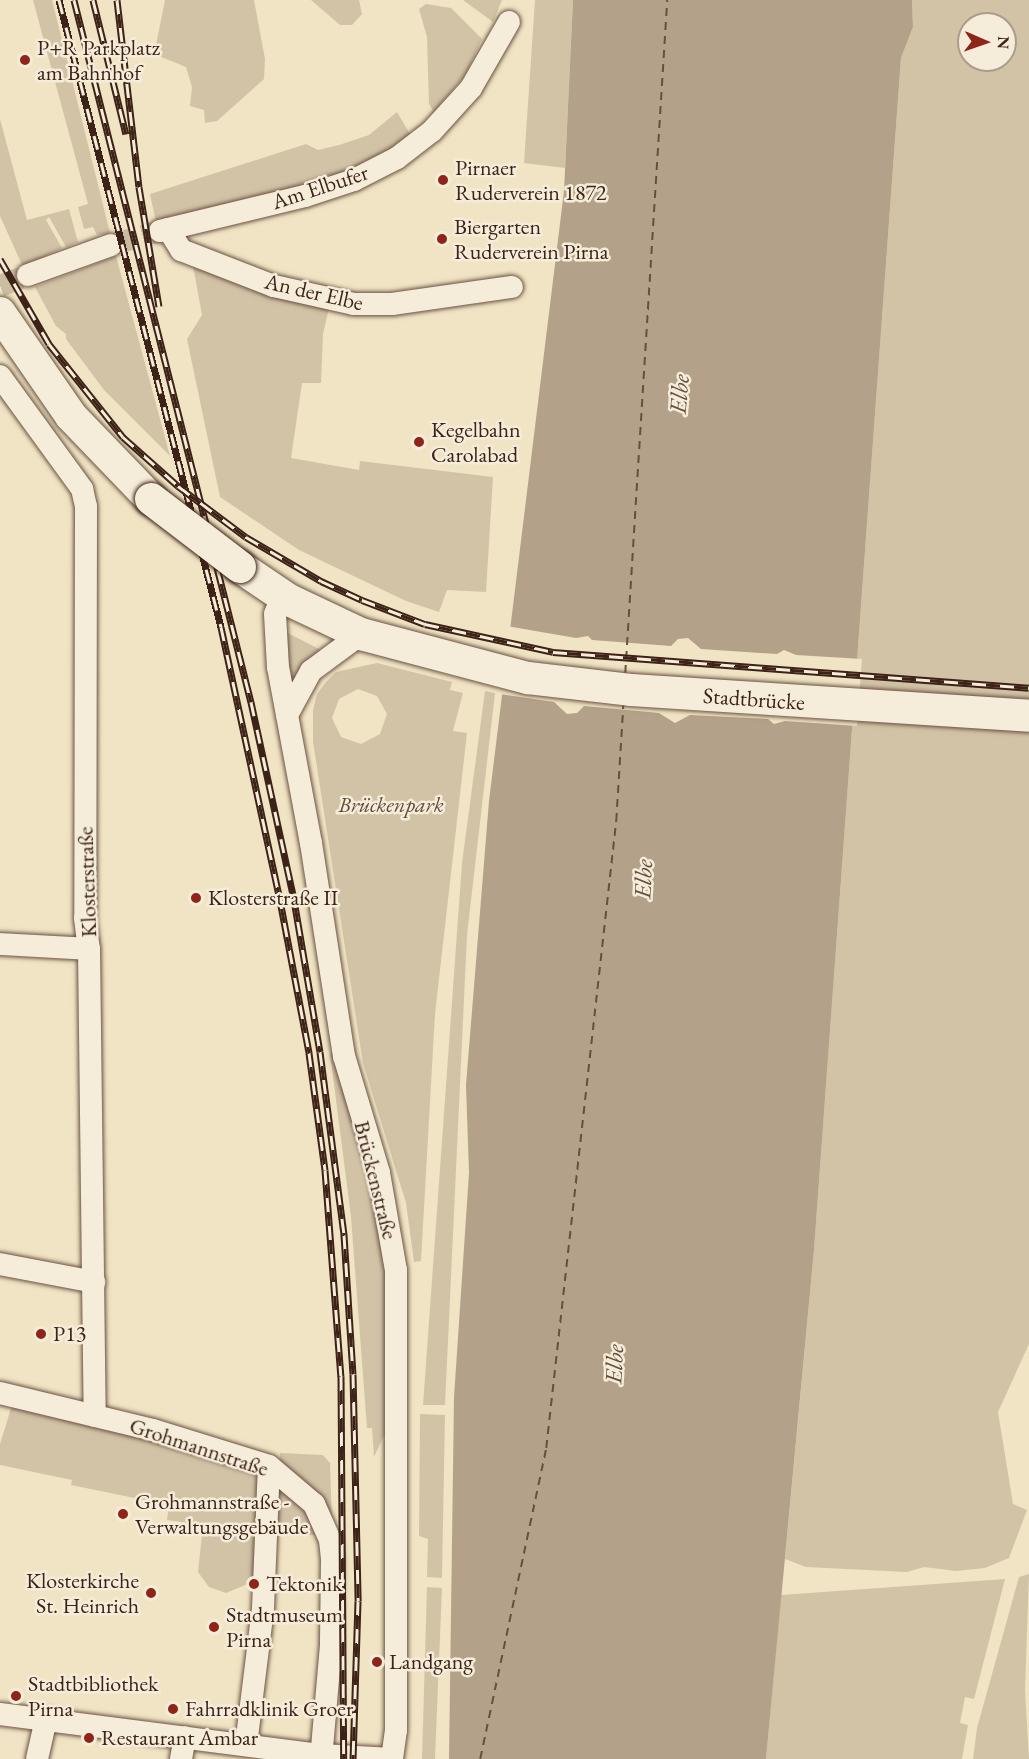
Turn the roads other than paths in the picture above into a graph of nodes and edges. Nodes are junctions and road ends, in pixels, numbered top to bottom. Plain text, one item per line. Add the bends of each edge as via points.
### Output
1 (508, 22) dead end
2 (164, 230) joint
3 (111, 245) tunnel mouth
4 (28, 275) tunnel mouth
5 (512, 287) dead end
6 (0, 313) edge
7 (0, 376) edge
8 (282, 596) junction
9 (361, 634) junction
10 (287, 715) junction
11 (1029, 716) edge
12 (0, 944) edge
13 (89, 949) junction
14 (0, 1264) edge
15 (94, 1282) junction
16 (0, 1392) edge
17 (95, 1416) junction
18 (269, 1466) junction
19 (0, 1714) edge
20 (46, 1719) junction
21 (246, 1745) junction
22 (183, 1748) edge
23 (321, 1757) edge
24 (37, 1759) edge
25 (392, 1759) edge

1 - 2 street, Am Elbufer via 486,68 471,88 432,131 397,158 354,180 306,196
2 - 5 street, An der Elbe via 181,250 274,286 354,304 392,304
3 - 4 street
6 - 8 main road, Stadtbrücke, bridge via 71,416 151,499
7 - 13 street, Klosterstraße via 82,489 86,507 85,918
8 - 9 main road, Stadtbrücke
8 - 10 street, Brückenstraße via 275,614 274,634
9 - 10 street via 311,671
9 - 11 main road, Stadtbrücke via 528,678 632,690
10 - 25 street, Brückenstraße via 344,1056 379,1173 396,1270 396,1730
12 - 13 street
13 - 15 street, Klosterstraße
14 - 15 street
15 - 17 street, Klosterstraße
16 - 17 street, Grohmannstraße
17 - 18 street, Grohmannstraße
18 - 21 street via 263,1608
18 - 23 street, Grohmannstraße via 314,1504 330,1540 332,1645
19 - 20 street
20 - 22 street
20 - 24 street
21 - 22 street
21 - 23 street
23 - 25 street

